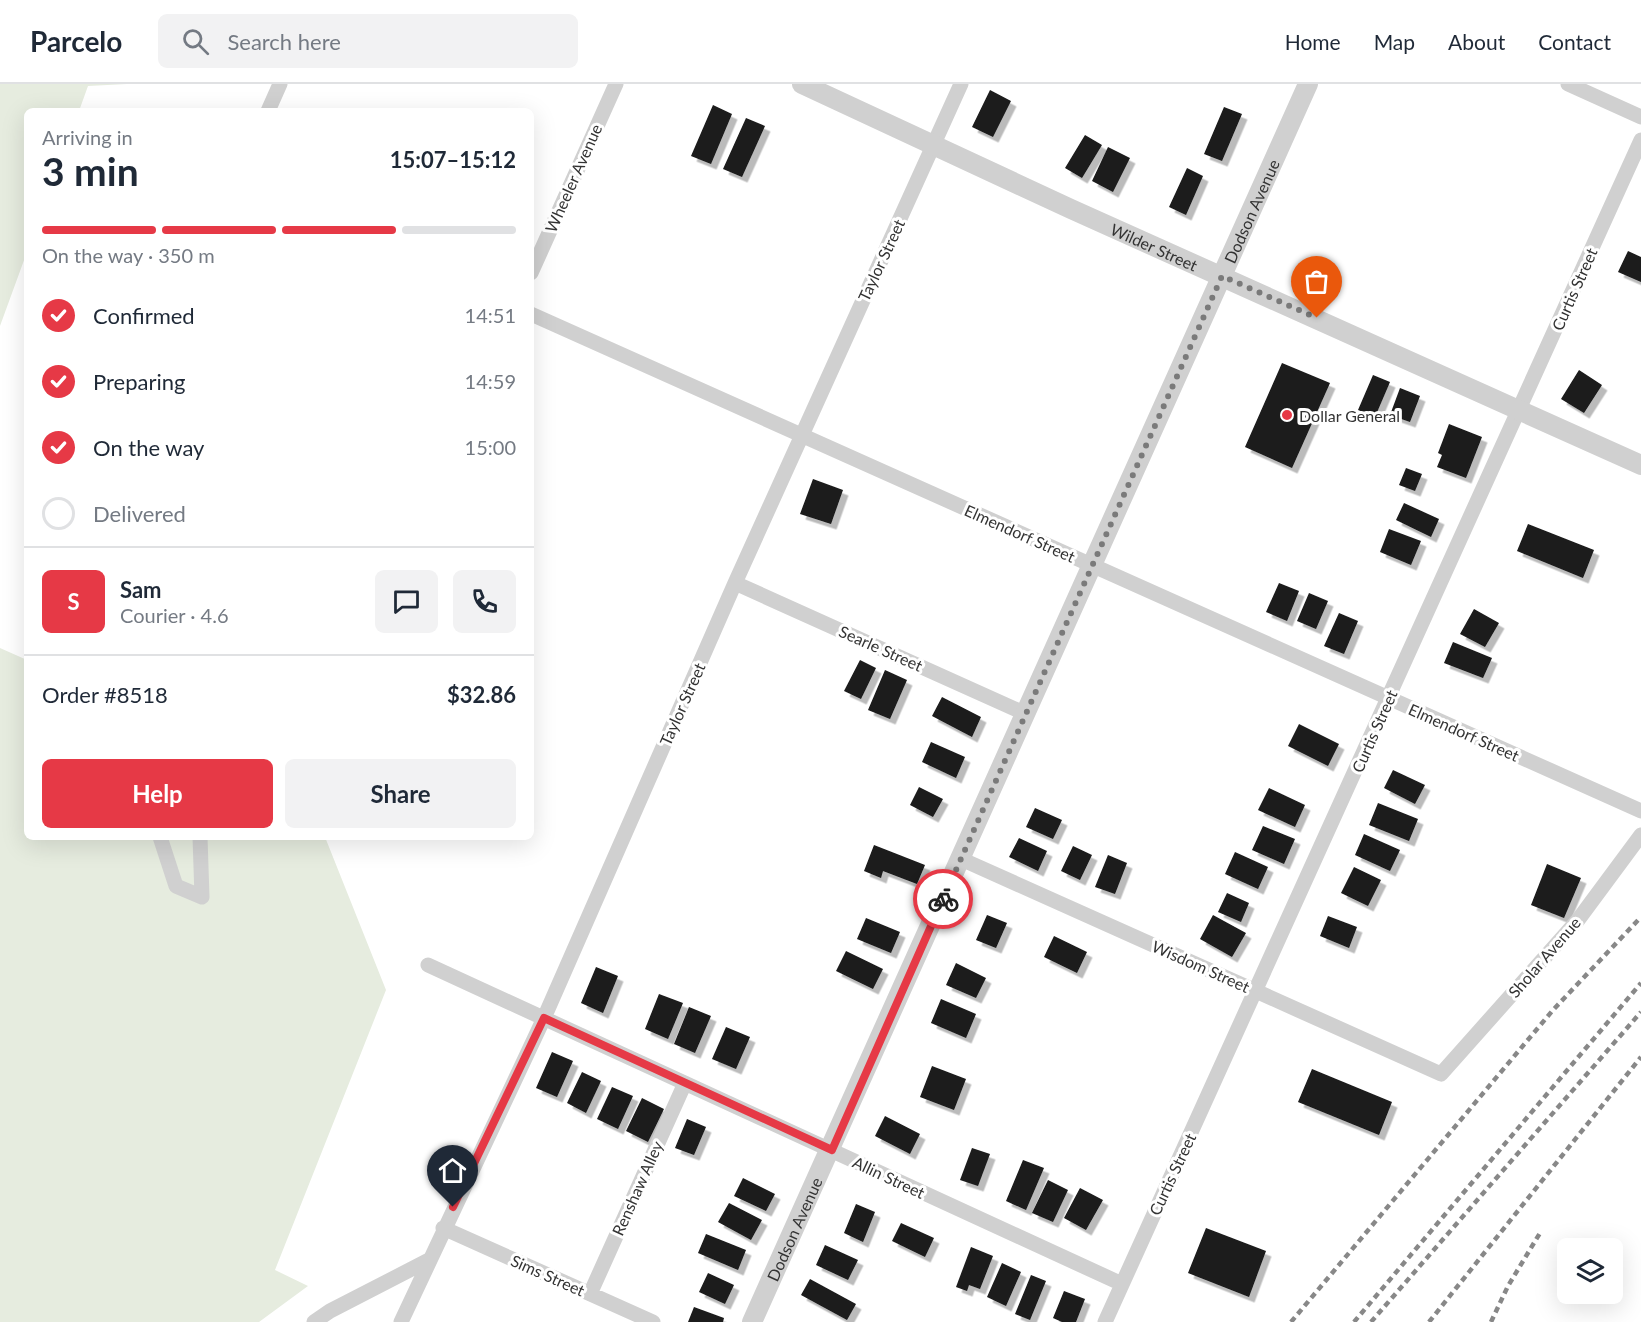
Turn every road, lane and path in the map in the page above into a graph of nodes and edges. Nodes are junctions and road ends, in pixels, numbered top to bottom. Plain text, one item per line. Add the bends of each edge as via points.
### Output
1 (280, 84) edge
2 (616, 84) edge
3 (802, 84) edge
4 (961, 84) edge
5 (1308, 84) edge
6 (1568, 84) edge
7 (269, 108) edge
8 (1641, 117) edge
9 (1641, 140) edge
10 (934, 145) junction
11 (534, 266) edge
12 (1222, 276) junction
13 (534, 315) edge
14 (1519, 411) junction
15 (801, 435) junction
16 (1641, 465) edge
17 (1093, 566) junction
18 (735, 583) junction
19 (1389, 698) junction
20 (1026, 714) junction
21 (1641, 811) edge
22 (1641, 835) edge
23 (161, 840) edge
24 (200, 840) edge
25 (961, 859) junction
26 (428, 965) dead end
27 (1257, 991) junction
28 (544, 1018) junction
29 (1441, 1074) joint
30 (685, 1083) junction
31 (832, 1150) junction
32 (443, 1228) junction
33 (429, 1260) junction
34 (1122, 1284) junction
35 (590, 1294) junction
36 (314, 1322) edge
37 (401, 1322) edge
38 (653, 1322) edge
39 (752, 1322) edge
40 (1105, 1322) edge

1 - 7 street
2 - 11 street, Wheeler Avenue
3 - 10 street, Wilder Street
4 - 10 street, Taylor Street
5 - 12 street, Dodson Avenue
6 - 8 street
9 - 14 street, Curtis Street
10 - 12 street, Wilder Street
10 - 15 street, Taylor Street
12 - 14 street, Wilder Street
12 - 17 street, Dodson Avenue
13 - 15 street, Elmendorf Street
14 - 16 street, Wilder Street
14 - 19 street, Curtis Street
15 - 17 street, Elmendorf Street
15 - 18 street, Taylor Street
17 - 19 street, Elmendorf Street
17 - 20 street, Dodson Avenue
18 - 20 street, Searle Street
18 - 28 street, Taylor Street
19 - 21 street, Elmendorf Street
19 - 27 street, Curtis Street
20 - 25 street, Dodson Avenue
22 - 29 street, Sholar Avenue via 1578,920
23 - 24 street via 176,886 202,897
25 - 27 street, Wisdom Street
25 - 31 street, Dodson Avenue
26 - 28 street, Allin Street
27 - 29 street, Wisdom Street
27 - 34 street, Curtis Street
28 - 30 street, Allin Street
28 - 32 street, Taylor Street
30 - 31 street, Allin Street
30 - 35 street, Renshaw Alley
31 - 34 street, Allin Street
31 - 39 street, Dodson Avenue
32 - 33 street, Taylor Street
32 - 35 street, Sims Street
33 - 36 street
33 - 37 street, Taylor Street
34 - 40 street, Curtis Street
35 - 38 street, Sims Street

